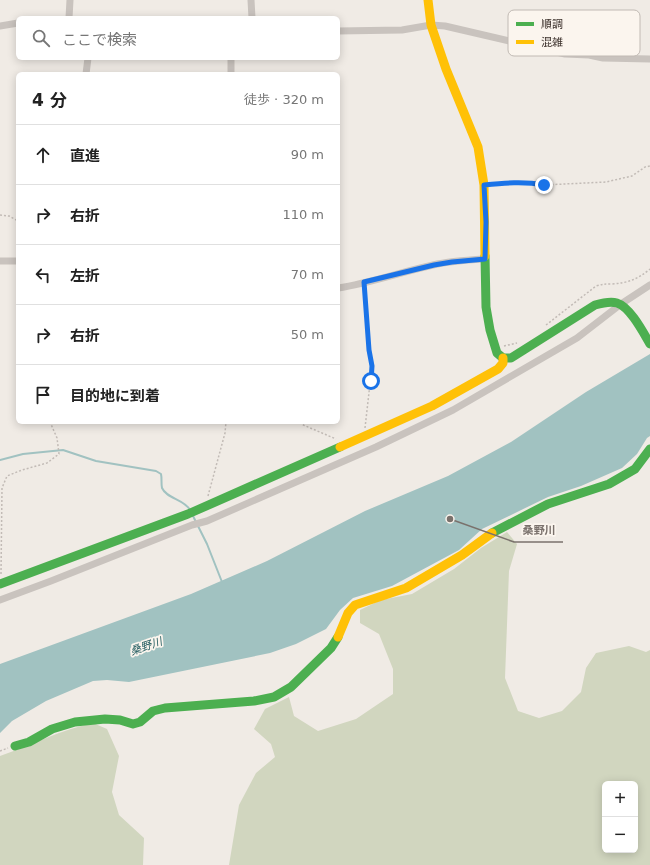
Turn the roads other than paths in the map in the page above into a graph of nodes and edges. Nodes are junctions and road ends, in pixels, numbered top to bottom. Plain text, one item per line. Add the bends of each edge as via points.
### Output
1 (70, 0) edge
2 (251, 0) edge
3 (428, 0) edge
4 (69, 16) edge
5 (252, 16) edge
6 (16, 23) edge
7 (0, 26) edge
8 (431, 26) junction
9 (340, 30) edge
10 (508, 41) edge
11 (594, 56) edge
12 (650, 59) edge
13 (88, 60) edge
14 (231, 60) edge
15 (86, 72) edge
16 (231, 72) edge
17 (485, 259) junction
18 (0, 261) edge
19 (16, 261) edge
20 (650, 285) edge
21 (340, 288) edge
22 (621, 304) junction
23 (650, 344) edge
24 (503, 358) junction
25 (650, 450) edge
26 (2, 584) edge
27 (0, 600) edge
28 (15, 746) dead end

1 - 4 street
2 - 5 street
3 - 8 street
6 - 7 street
8 - 9 street via 402,30
8 - 10 street via 445,26
8 - 17 street via 478,147 484,185
11 - 12 street
13 - 15 street
14 - 16 street
17 - 21 street via 434,265 356,286
17 - 24 street via 486,307 490,330 497,353
18 - 19 street
20 - 22 street
22 - 23 street via 631,314
22 - 24 street via 607,302 595,305 511,358
22 - 27 street via 577,338 453,410 376,447 207,521
24 - 26 street via 498,370 432,406 364,438 209,506
25 - 28 street via 634,469 608,484 548,504 498,529 406,588 355,605 348,613 331,648 291,687 274,697 254,702 165,708 153,711 140,722 132,724 105,719 75,722 52,729 29,742

